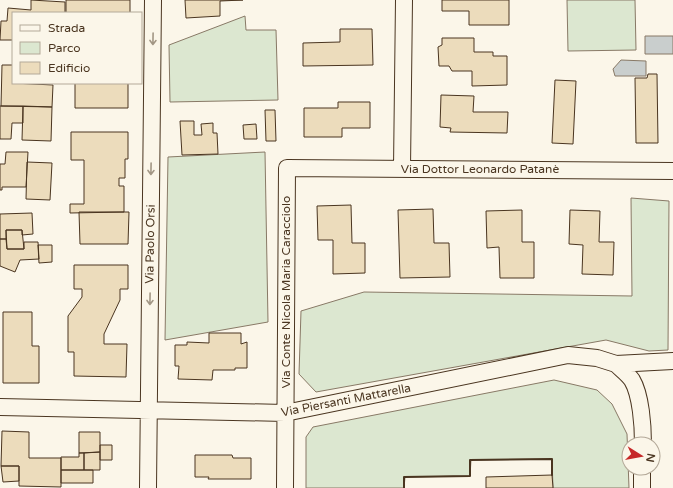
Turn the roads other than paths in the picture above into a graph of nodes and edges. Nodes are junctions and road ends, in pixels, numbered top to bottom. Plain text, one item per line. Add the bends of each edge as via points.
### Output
1 (153, 0) edge
2 (404, 0) edge
3 (287, 168) joint
4 (402, 168) junction
5 (673, 171) edge
6 (673, 361) edge
7 (616, 364) junction
8 (0, 407) edge
9 (149, 410) junction
10 (285, 413) junction
11 (643, 436) edge
12 (642, 476) edge
13 (148, 488) edge
14 (285, 488) edge
15 (642, 488) edge

1 -> 9 street, Via Paolo Orsi
2 - 4 street
3 - 4 street, Via Dottor Leonardo Patanè
3 - 10 street, Via Conte Nicola Maria Caracciolo
4 - 5 street, Via Dottor Leonardo Patanè
6 - 7 street
7 - 10 street, Via Piersanti Mattarella via 597,358 568,355
7 - 11 street via 632,380 638,394
8 - 9 street, Via Piersanti Mattarella
9 - 10 street, Via Piersanti Mattarella
9 - 13 street, Via Paolo Orsi
10 - 14 street, Via Conte Nicola Maria Caracciolo
12 - 15 street

